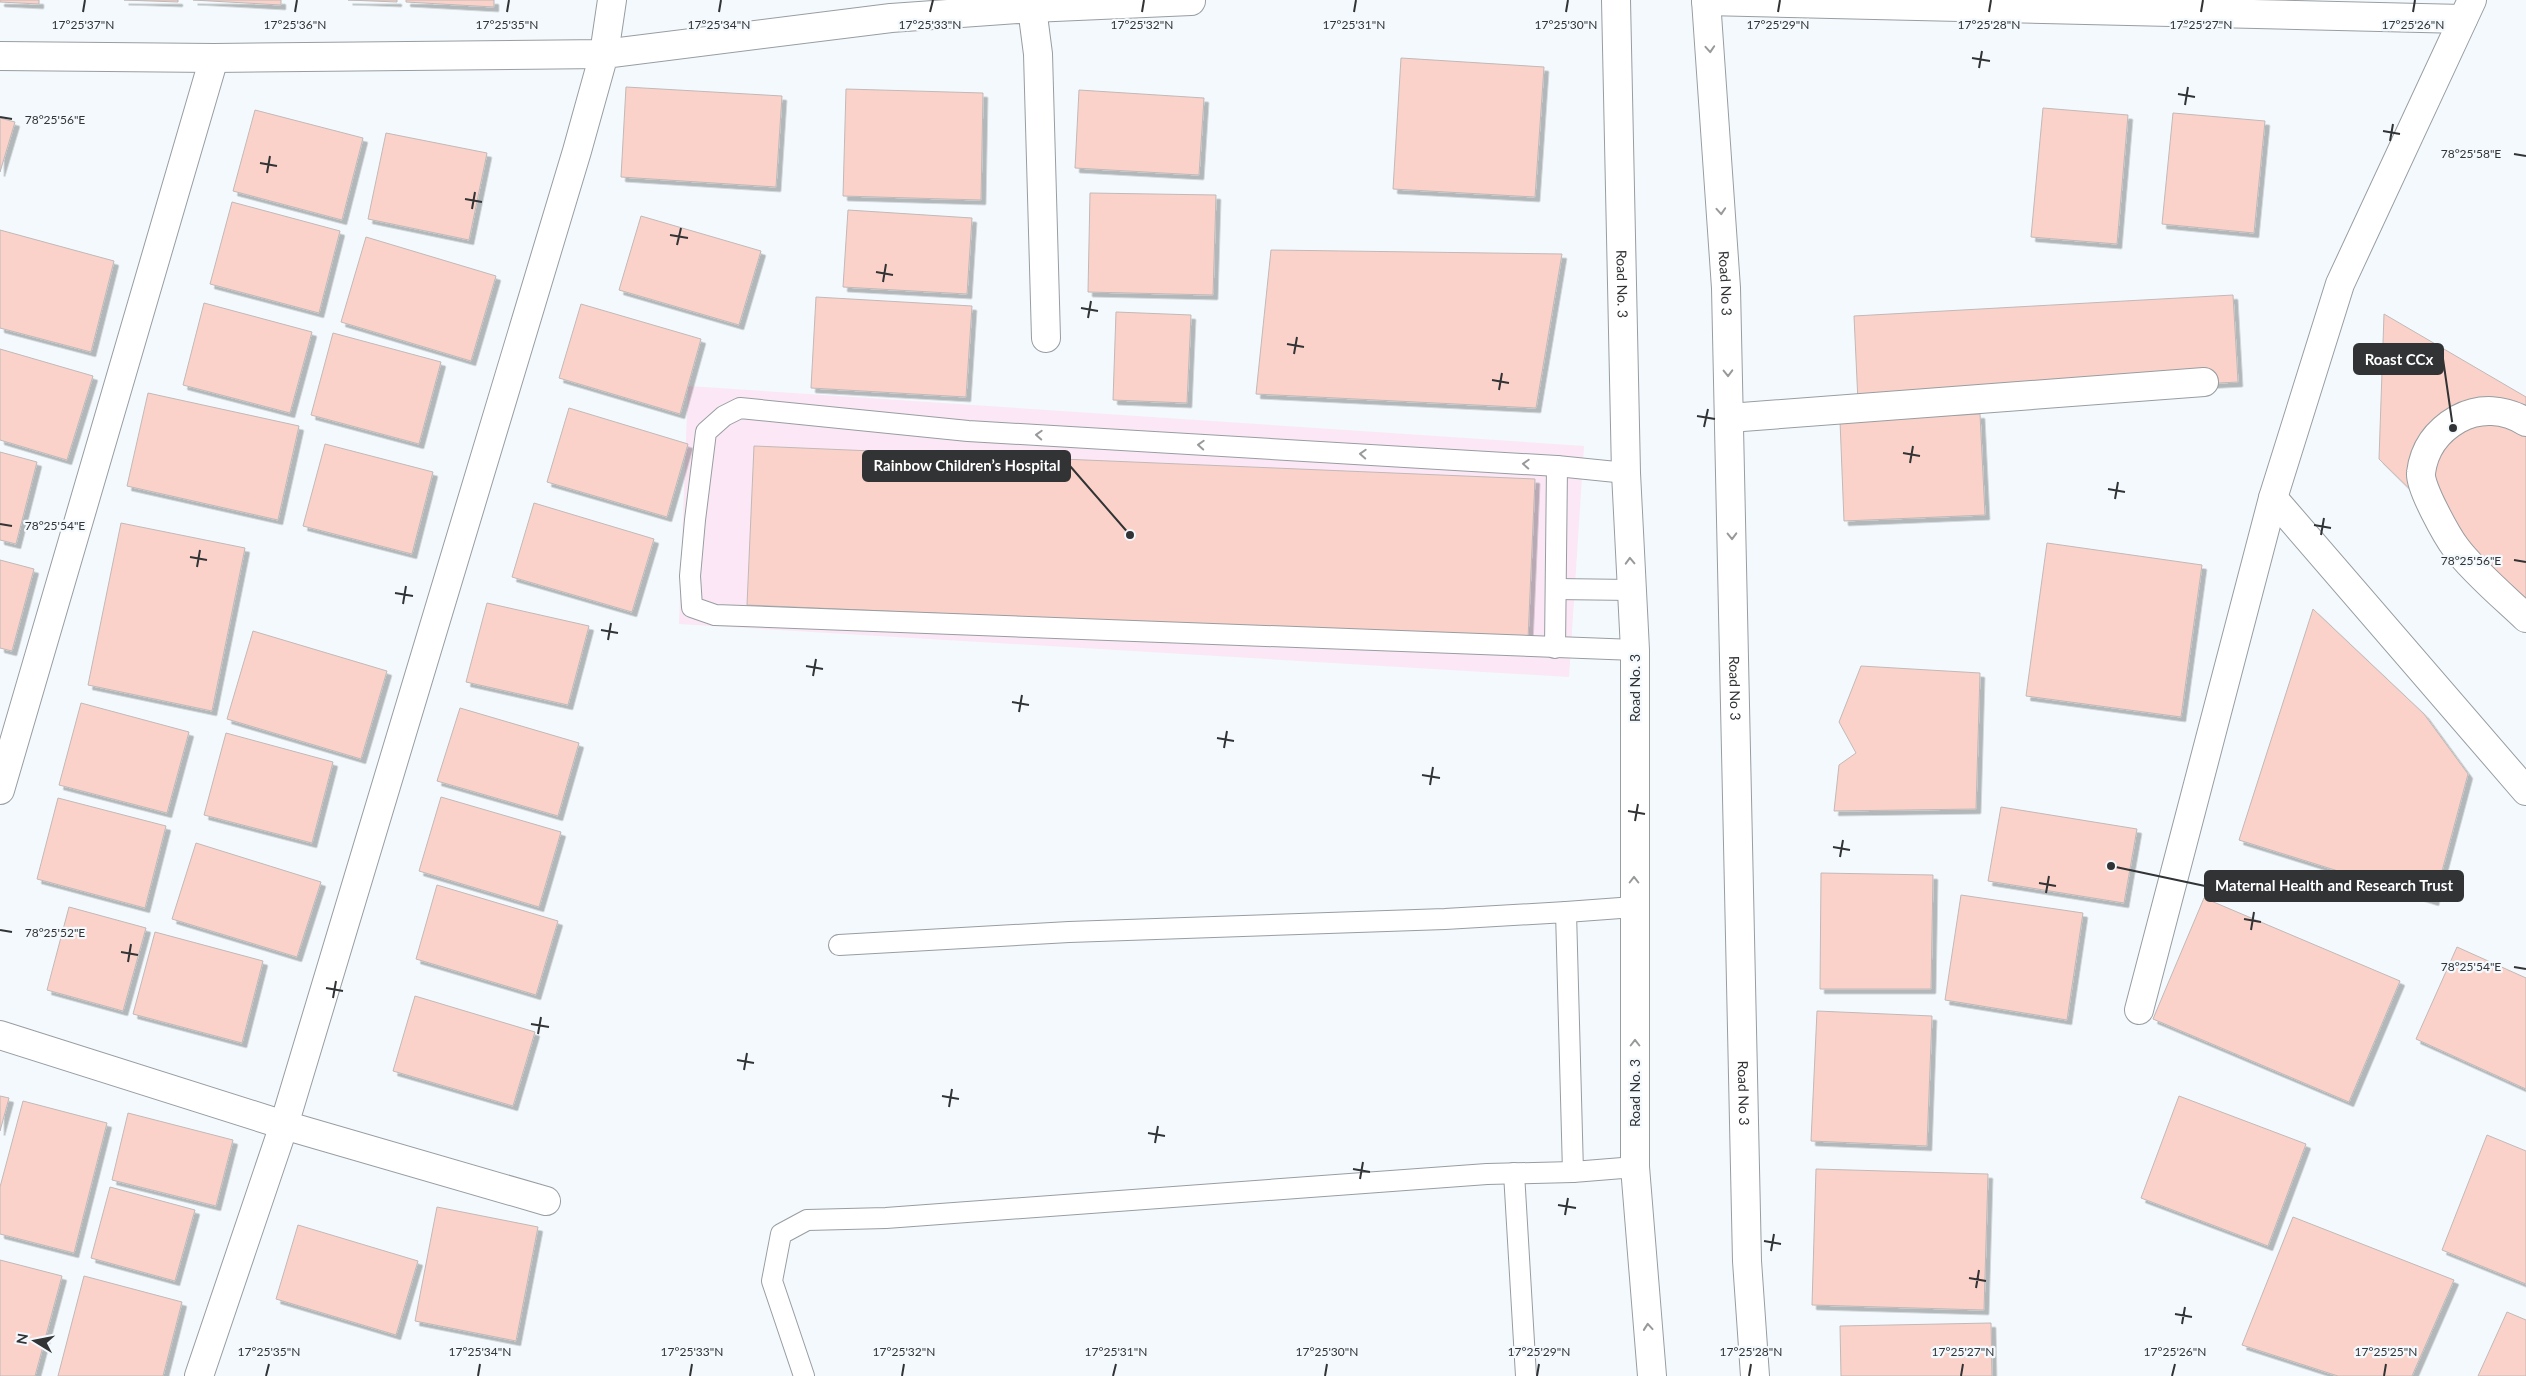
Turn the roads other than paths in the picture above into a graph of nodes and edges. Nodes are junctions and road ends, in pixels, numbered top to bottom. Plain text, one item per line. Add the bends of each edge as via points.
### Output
1 (612, 0) edge
2 (1616, 0) edge
3 (1706, 0) edge
4 (1191, 1) edge
5 (1032, 8) junction
6 (2467, 10) edge
7 (604, 54) junction
8 (0, 56) edge
9 (214, 58) junction
10 (1046, 338) dead end
11 (2204, 382) dead end
12 (1729, 418) junction
13 (2526, 422) edge
14 (1557, 466) junction
15 (1626, 473) junction
16 (2273, 498) junction
17 (1556, 589) junction
18 (1631, 590) junction
19 (2526, 618) edge
20 (1555, 648) junction
21 (1635, 650) junction
22 (0, 790) edge
23 (2526, 791) edge
24 (1634, 907) junction
25 (1566, 912) junction
26 (839, 945) dead end
27 (2139, 1010) dead end
28 (0, 1036) edge
29 (284, 1125) junction
30 (1635, 1167) junction
31 (1573, 1172) junction
32 (1514, 1173) junction
33 (546, 1201) dead end
34 (199, 1376) edge
35 (804, 1376) edge
36 (1526, 1376) edge
37 (1652, 1376) edge
38 (1755, 1376) edge

1 - 7 street
2 - 15 street, Road No. 3
3 - 6 street
3 -> 12 street, Road No 3 via 1726,288
4 - 5 street
5 - 7 street via 892,18
5 - 10 street via 1038,54
6 - 16 street via 2340,284
7 - 9 street
7 - 29 street
8 - 9 street
9 - 22 street
11 - 12 street
12 -> 38 street, Road No 3 via 1747,1261
13 - 19 street via 2491,410 2468,413 2443,427 2430,442 2420,474 2431,504 2456,549
14 - 15 lane
14 - 17 lane
14 -> 20 lane via 968,431 740,408 724,416 706,432 690,576 692,608 714,615
18 -> 15 street, Road No. 3
16 - 23 street
16 - 27 street
17 - 18 lane
17 - 20 lane
18 - 21 street, Road No. 3
20 - 21 lane
24 -> 21 street, Road No. 3
24 - 25 lane
30 -> 24 street, Road No. 3
25 - 26 lane via 1445,920 1069,932
25 - 31 lane
28 - 29 street
29 - 33 street
29 - 34 street
30 - 31 lane
37 -> 30 street, Road No. 3
31 - 32 lane
32 - 35 lane via 896,1218 807,1220 782,1234 772,1281
32 - 36 lane

